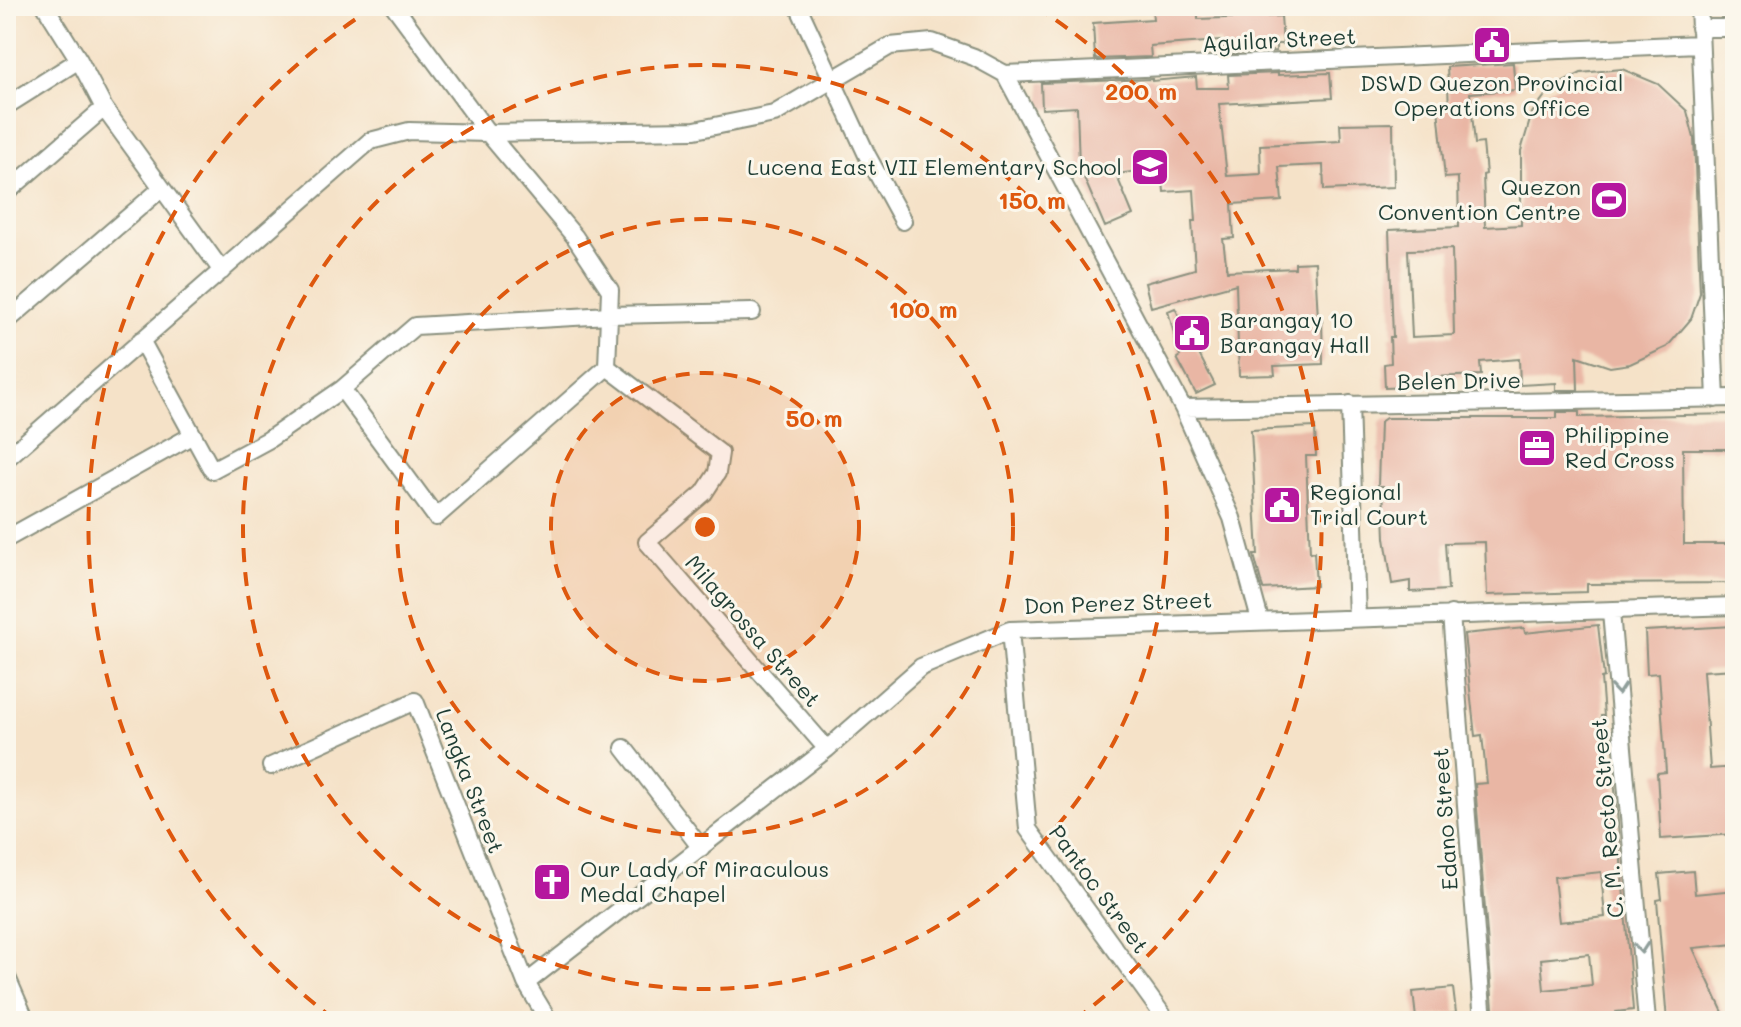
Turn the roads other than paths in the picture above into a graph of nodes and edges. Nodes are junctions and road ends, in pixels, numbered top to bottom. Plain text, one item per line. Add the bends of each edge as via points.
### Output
1 (45, 6) edge
2 (394, 6) edge
3 (798, 6) edge
4 (1699, 6) edge
5 (1735, 28) edge
6 (1699, 36) junction
7 (79, 60) junction
8 (1005, 74) junction
9 (833, 79) junction
10 (7, 104) edge
11 (104, 108) junction
12 (488, 133) junction
13 (162, 188) junction
14 (6, 193) edge
15 (903, 221) dead end
16 (222, 271) junction
17 (752, 312) dead end
18 (609, 315) junction
19 (6, 322) edge
20 (141, 340) junction
21 (607, 367) junction
22 (342, 389) junction
23 (1735, 398) edge
24 (1716, 399) junction
25 (1350, 404) junction
26 (1183, 408) junction
27 (193, 435) junction
28 (6, 459) edge
29 (6, 539) edge
30 (1735, 606) edge
31 (1611, 612) junction
32 (1451, 614) junction
33 (1357, 618) junction
34 (1260, 620) junction
35 (1010, 630) junction
36 (624, 748) dead end
37 (827, 749) junction
38 (271, 766) dead end
39 (701, 848) junction
40 (6, 975) edge
41 (526, 983) junction
42 (26, 1021) edge
43 (549, 1021) edge
44 (1167, 1021) edge
45 (1483, 1021) edge
46 (1647, 1021) edge

1 - 7 street
2 - 12 street
3 - 9 street
4 - 6 street
5 - 6 street, Aguilar Street
6 - 8 street, Aguilar Street
6 - 24 street
7 - 10 street
7 - 11 street
8 - 9 street via 932,42 890,46
8 - 26 street
9 - 12 street via 774,114 695,130
9 - 15 street
11 - 13 street
11 - 14 street
12 - 16 street via 409,131 370,141
12 - 18 street via 575,237 610,290
13 - 16 street
13 - 19 street
16 - 20 street
17 - 18 street
18 - 21 street
18 - 22 street via 415,326
20 - 27 street
20 - 28 street
21 - 22 street via 436,517
21 - 37 street, Milagrossa Street via 720,453 717,473 704,493 647,542
22 - 27 street via 268,440 212,470
23 - 24 street, Belen Drive
24 - 25 street, Belen Drive
25 - 26 street, Belen Drive
25 - 33 street
26 - 34 street via 1232,518
27 - 29 street
30 - 31 street, Don Perez Street
31 - 32 street, Don Perez Street
31 -> 46 street, C. M. Recto Street
32 - 33 street, Don Perez Street
32 - 45 street, Edano Street
33 - 34 street, Don Perez Street
34 - 35 street, Don Perez Street
35 - 37 street, Don Perez Street via 921,667
35 - 44 street, Pantoc Street via 1028,829
36 - 39 street
37 - 39 street, Don Perez Street
38 - 41 street, Langka Street via 415,701
39 - 41 street, Don Perez Street
40 - 42 street
41 - 43 street, Langka Street

